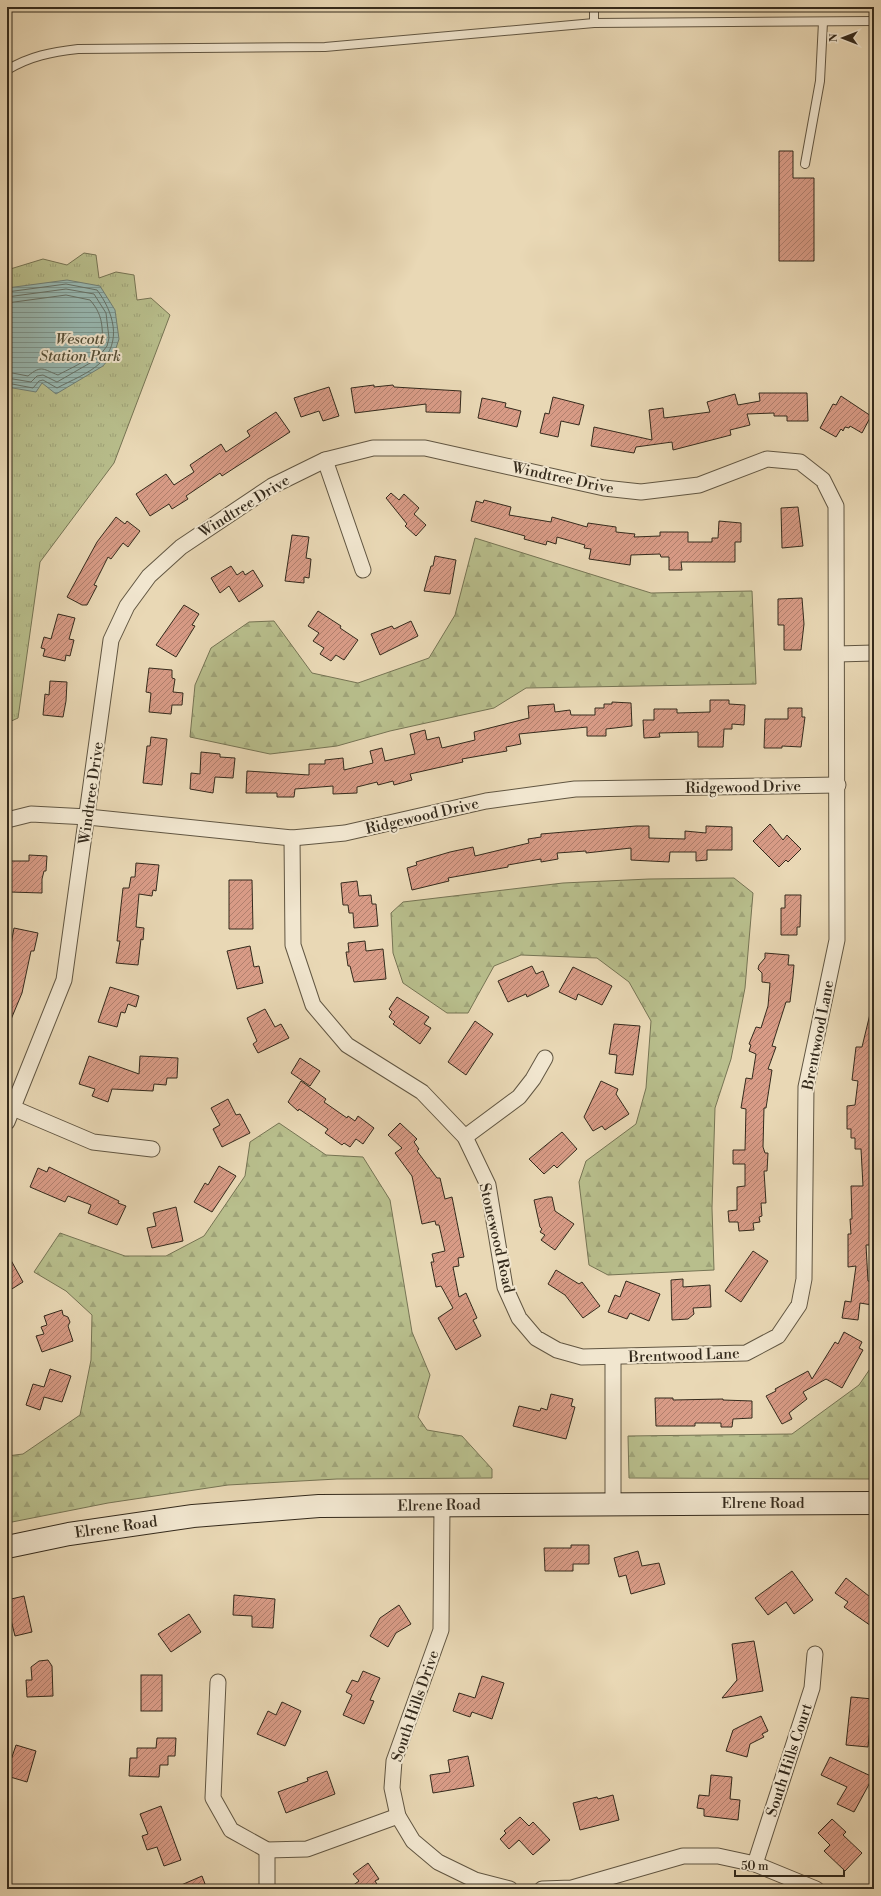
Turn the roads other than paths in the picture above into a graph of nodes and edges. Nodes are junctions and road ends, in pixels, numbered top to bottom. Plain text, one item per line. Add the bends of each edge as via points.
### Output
1 (594, 7) edge
2 (874, 21) edge
3 (824, 22) junction
4 (594, 23) junction
5 (7, 70) edge
6 (805, 164) dead end
7 (325, 460) junction
8 (363, 570) dead end
9 (874, 653) edge
10 (837, 654) junction
11 (838, 786) junction
12 (88, 817) junction
13 (7, 820) edge
14 (292, 838) junction
15 (545, 1058) dead end
16 (13, 1108) junction
17 (7, 1122) edge
18 (465, 1137) junction
19 (152, 1149) dead end
20 (613, 1357) junction
21 (874, 1503) edge
22 (613, 1504) junction
23 (442, 1505) junction
24 (7, 1547) edge
25 (815, 1654) dead end
26 (218, 1682) dead end
27 (398, 1816) junction
28 (267, 1850) junction
29 (755, 1864) junction
30 (267, 1889) edge
31 (510, 1889) edge
32 (542, 1889) edge
33 (816, 1889) edge

1 - 4 lane
2 - 3 lane
3 - 4 lane
3 - 6 lane via 820,81
4 - 5 lane via 325,47 78,49 48,52 20,62
7 - 8 street
7 - 10 street, Windtree Drive via 372,448 425,448 604,488 641,492 699,485 767,459 800,462 823,480 836,506
7 - 12 street, Windtree Drive via 272,486 181,547 149,576 128,606 111,640
9 - 10 street
10 - 11 street, Brentwood Lane
11 - 14 street, Ridgewood Drive via 575,789 486,801 345,833
11 - 20 street, Brentwood Lane via 837,940 806,1087 804,1279 799,1305 778,1336 746,1353
12 - 13 street, Ridgewood Drive via 31,814
12 - 14 street, Ridgewood Drive
12 - 16 street, Windtree Drive via 64,980
14 - 18 street, Stonewood Road via 293,945 313,1005 347,1045 422,1092
15 - 18 street via 519,1097
16 - 17 street, Windtree Drive
16 - 19 street via 93,1142
18 - 20 street, Stonewood Road via 488,1185 505,1287 519,1318 536,1338 557,1350 582,1357
20 - 22 street
21 - 22 street, Elrene Road
22 - 23 street, Elrene Road
23 - 24 street, Elrene Road via 320,1506 193,1516 69,1534
23 - 27 street, South Hills Drive via 441,1630 394,1761 392,1788
25 - 29 street, South Hills Court via 812,1688
26 - 28 street via 213,1798 231,1830
27 - 28 street via 307,1849
27 - 31 street, South Hills Drive via 413,1841 438,1862 474,1880
28 - 30 street
29 - 32 street via 718,1856 683,1856 572,1888
29 - 33 street

